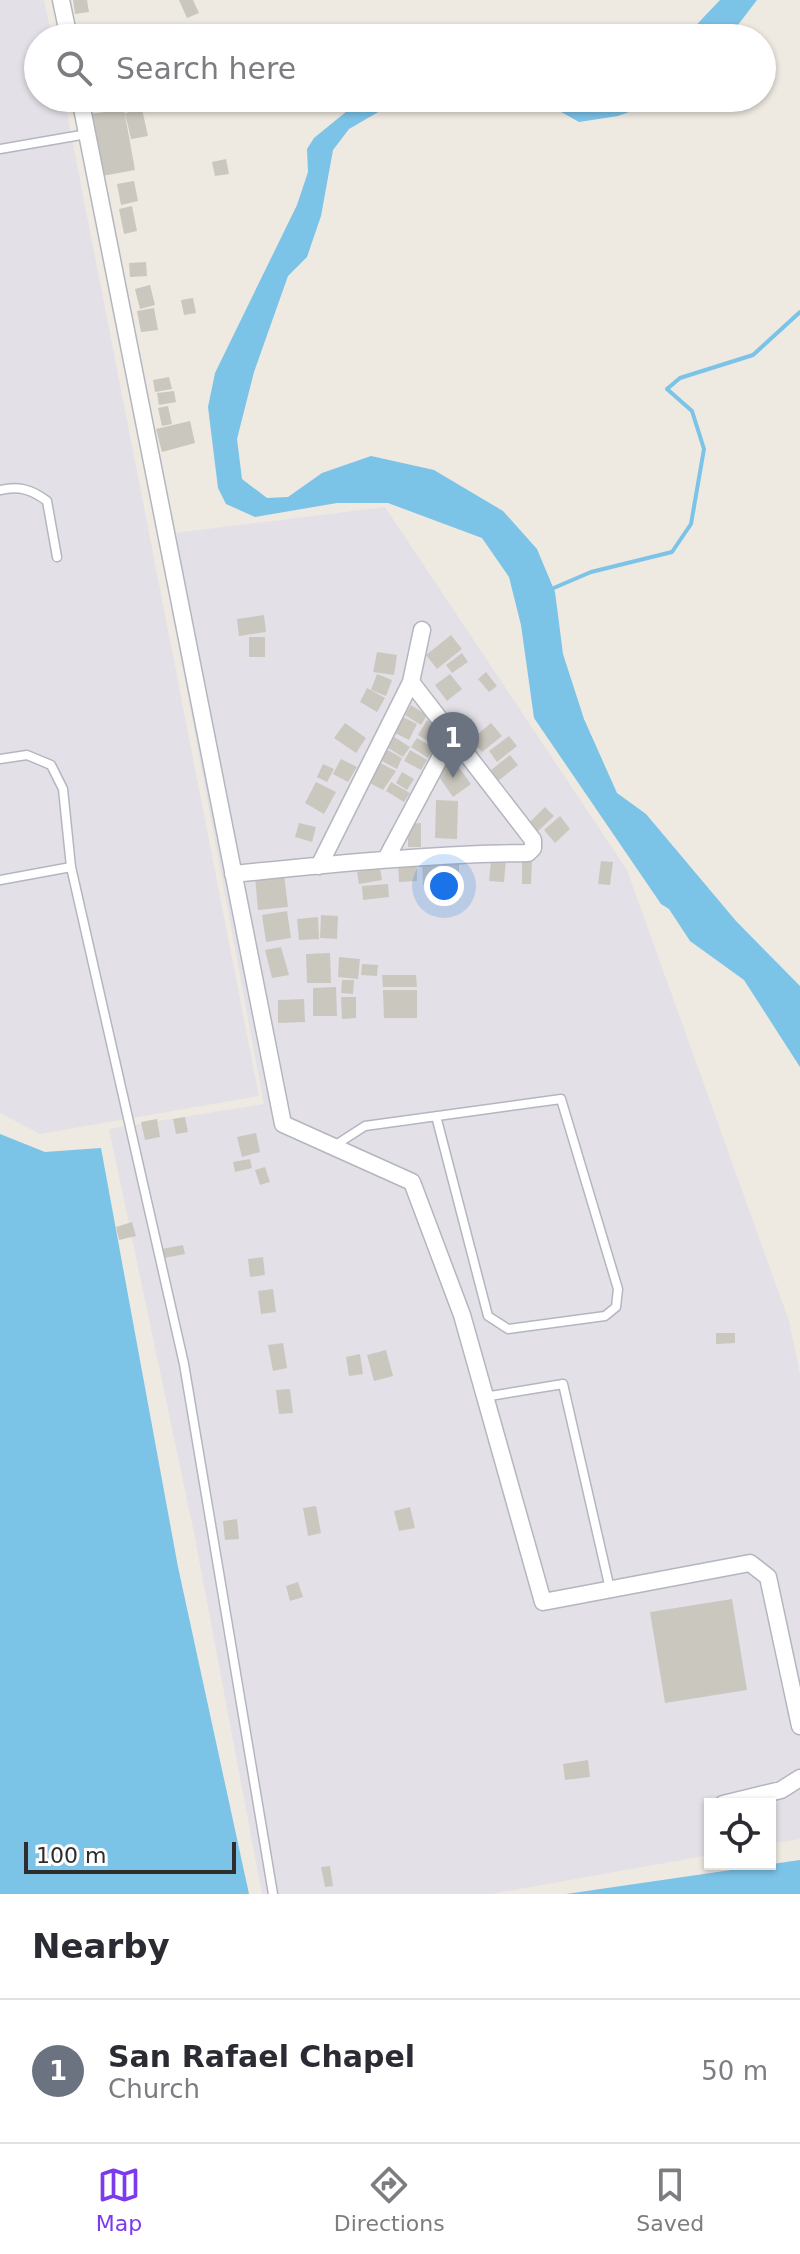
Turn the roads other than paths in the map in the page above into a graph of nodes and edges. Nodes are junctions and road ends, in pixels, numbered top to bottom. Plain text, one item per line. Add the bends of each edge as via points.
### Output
1 (61, 0) edge
2 (66, 24) edge
3 (83, 112) edge
4 (87, 133) junction
5 (0, 149) edge
6 (0, 487) edge
7 (57, 557) dead end
8 (422, 630) dead end
9 (411, 682) junction
10 (452, 735) junction
11 (0, 759) edge
12 (386, 859) junction
13 (319, 866) junction
14 (71, 867) junction
15 (233, 874) junction
16 (0, 880) edge
17 (436, 1116) junction
18 (333, 1147) junction
19 (484, 1397) junction
20 (610, 1590) junction
21 (800, 1726) edge
22 (800, 1778) edge
23 (748, 1798) edge
24 (273, 1894) edge

1 - 2 street
3 - 4 street
4 - 5 lane
4 - 15 street
6 - 7 lane via 34,491 47,501
8 - 9 street
9 - 10 street
9 - 13 street
10 - 12 street
10 - 12 street via 533,840 533,848 528,853
11 - 14 lane via 27,755 51,765 63,789
12 - 13 street
13 - 15 street
14 - 16 lane
14 - 24 lane via 184,1364
15 - 18 street via 283,1124
17 - 17 lane via 561,1099 618,1289 616,1307 605,1316 508,1329 488,1316
17 - 18 lane via 365,1126
18 - 19 street via 412,1182 462,1315
19 - 20 street via 543,1602
19 - 20 lane via 563,1384
20 - 21 street via 750,1563 768,1577
22 - 23 street via 781,1790

